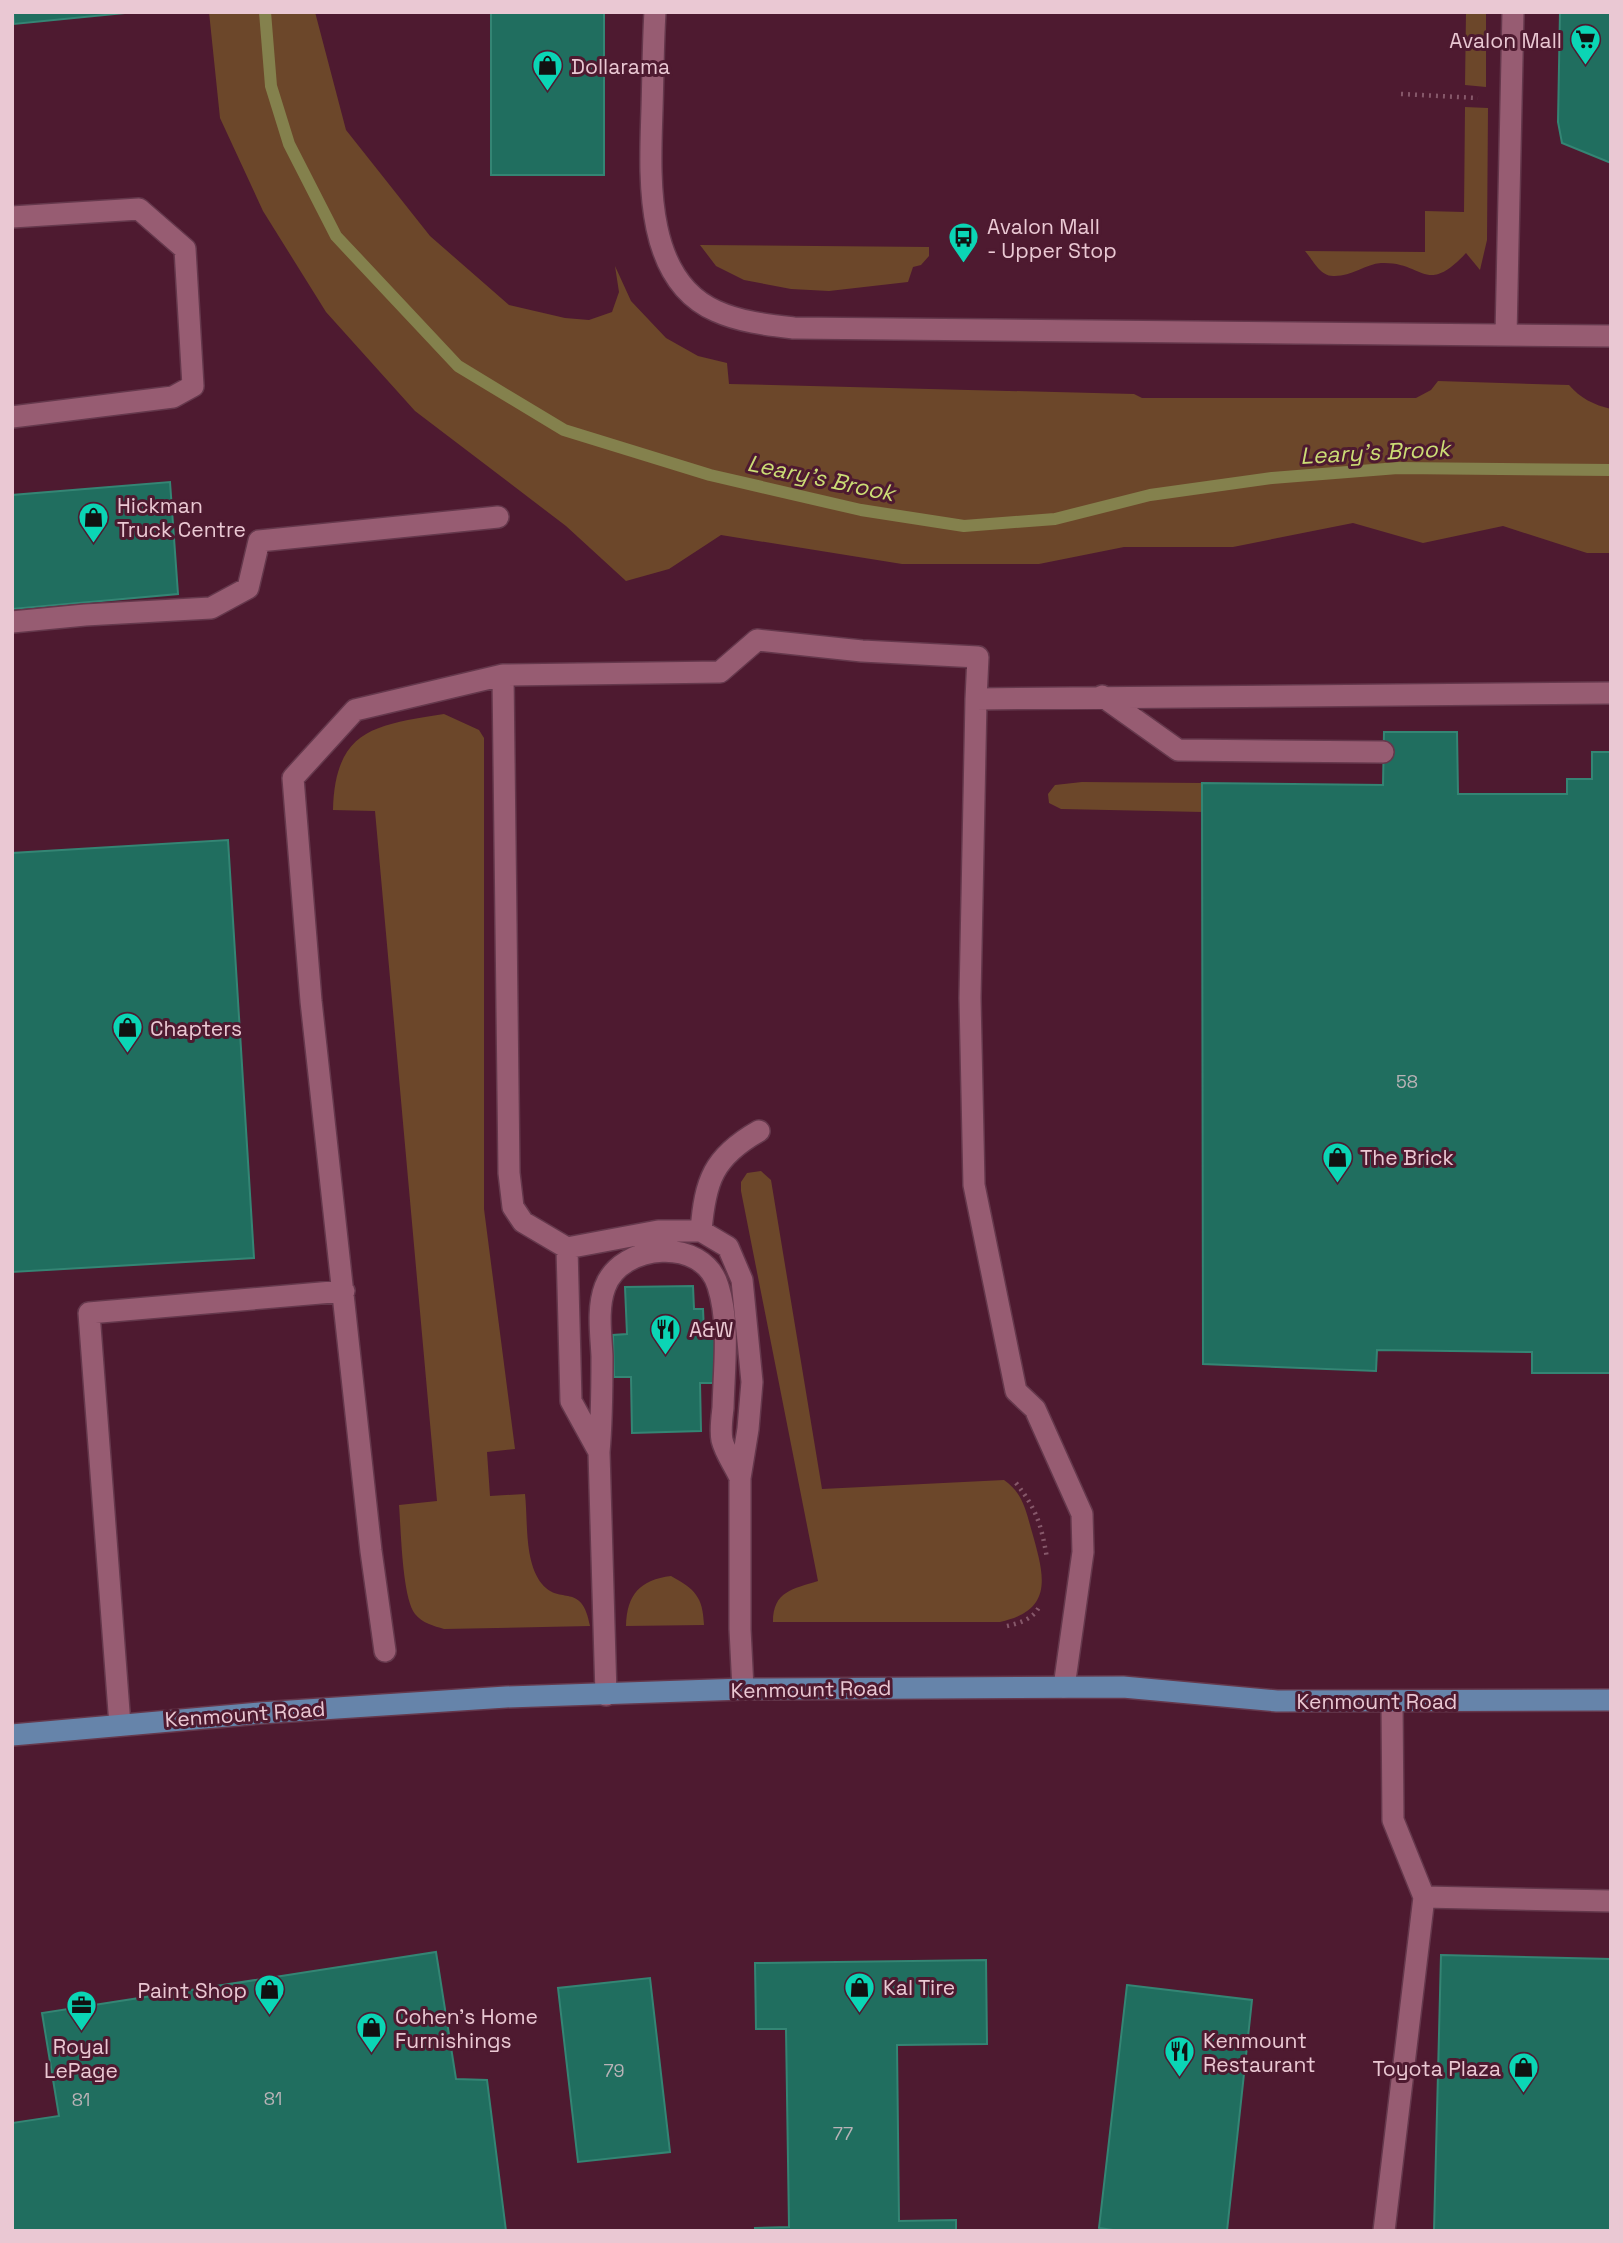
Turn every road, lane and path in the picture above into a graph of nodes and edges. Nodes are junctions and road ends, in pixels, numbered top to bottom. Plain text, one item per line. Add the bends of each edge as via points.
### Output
1 (655, 12) edge
2 (1513, 12) edge
3 (1401, 94) dead end
4 (1465, 96) dead end
5 (12, 217) edge
6 (1506, 335) junction
7 (1611, 336) edge
8 (12, 417) edge
9 (498, 517) dead end
10 (12, 622) edge
11 (503, 675) junction
12 (1611, 693) edge
13 (1102, 696) junction
14 (976, 699) junction
15 (1383, 752) dead end
16 (759, 1131) dead end
17 (701, 1231) junction
18 (568, 1248) junction
19 (344, 1291) junction
20 (599, 1452) junction
21 (740, 1478) junction
22 (1016, 1483) dead end
23 (1048, 1563) dead end
24 (1041, 1602) dead end
25 (1007, 1626) dead end
26 (385, 1651) dead end
27 (1063, 1687) junction
28 (743, 1689) junction
29 (606, 1695) junction
30 (1611, 1700) edge
31 (1392, 1702) junction
32 (120, 1725) junction
33 (12, 1735) edge
34 (1424, 1897) junction
35 (1611, 1901) edge
36 (1384, 2231) edge

1 - 6 lane via 650,166 657,232 669,265 687,291 715,311 794,328
2 - 6 lane
3 - 4 path
5 - 8 lane via 139,209 185,249 193,386 173,397
6 - 7 lane
9 - 10 lane via 259,541 248,588 211,608
11 - 14 lane via 720,672 757,640 978,657
11 - 18 lane via 509,1173 513,1207 523,1222
11 - 19 lane via 355,710 293,778 311,1001
12 - 13 lane
13 - 14 lane
13 - 15 lane via 1178,750
14 - 27 lane via 970,998 974,1185 1016,1391 1035,1409 1083,1514 1083,1552
16 - 17 lane via 725,1154 704,1194
17 - 18 lane via 658,1231
17 - 21 lane via 728,1247 742,1280 752,1382
18 - 20 lane via 571,1401
19 - 26 lane
19 - 32 lane via 89,1313
20 - 21 lane via 604,1290 621,1264 654,1252 675,1252 699,1259 710,1268 720,1290 725,1321 722,1439
20 - 29 lane
21 - 28 lane
22 - 23 path via 1041,1524
24 - 25 path via 1023,1622
27 - 28 main road, Kenmount Road
27 - 31 main road, Kenmount Road via 1123,1687 1277,1701
28 - 29 main road, Kenmount Road
29 - 32 main road, Kenmount Road via 506,1697
30 - 31 main road, Kenmount Road
31 - 34 lane via 1393,1820
32 - 33 main road, Kenmount Road
34 - 35 lane
34 - 36 lane

